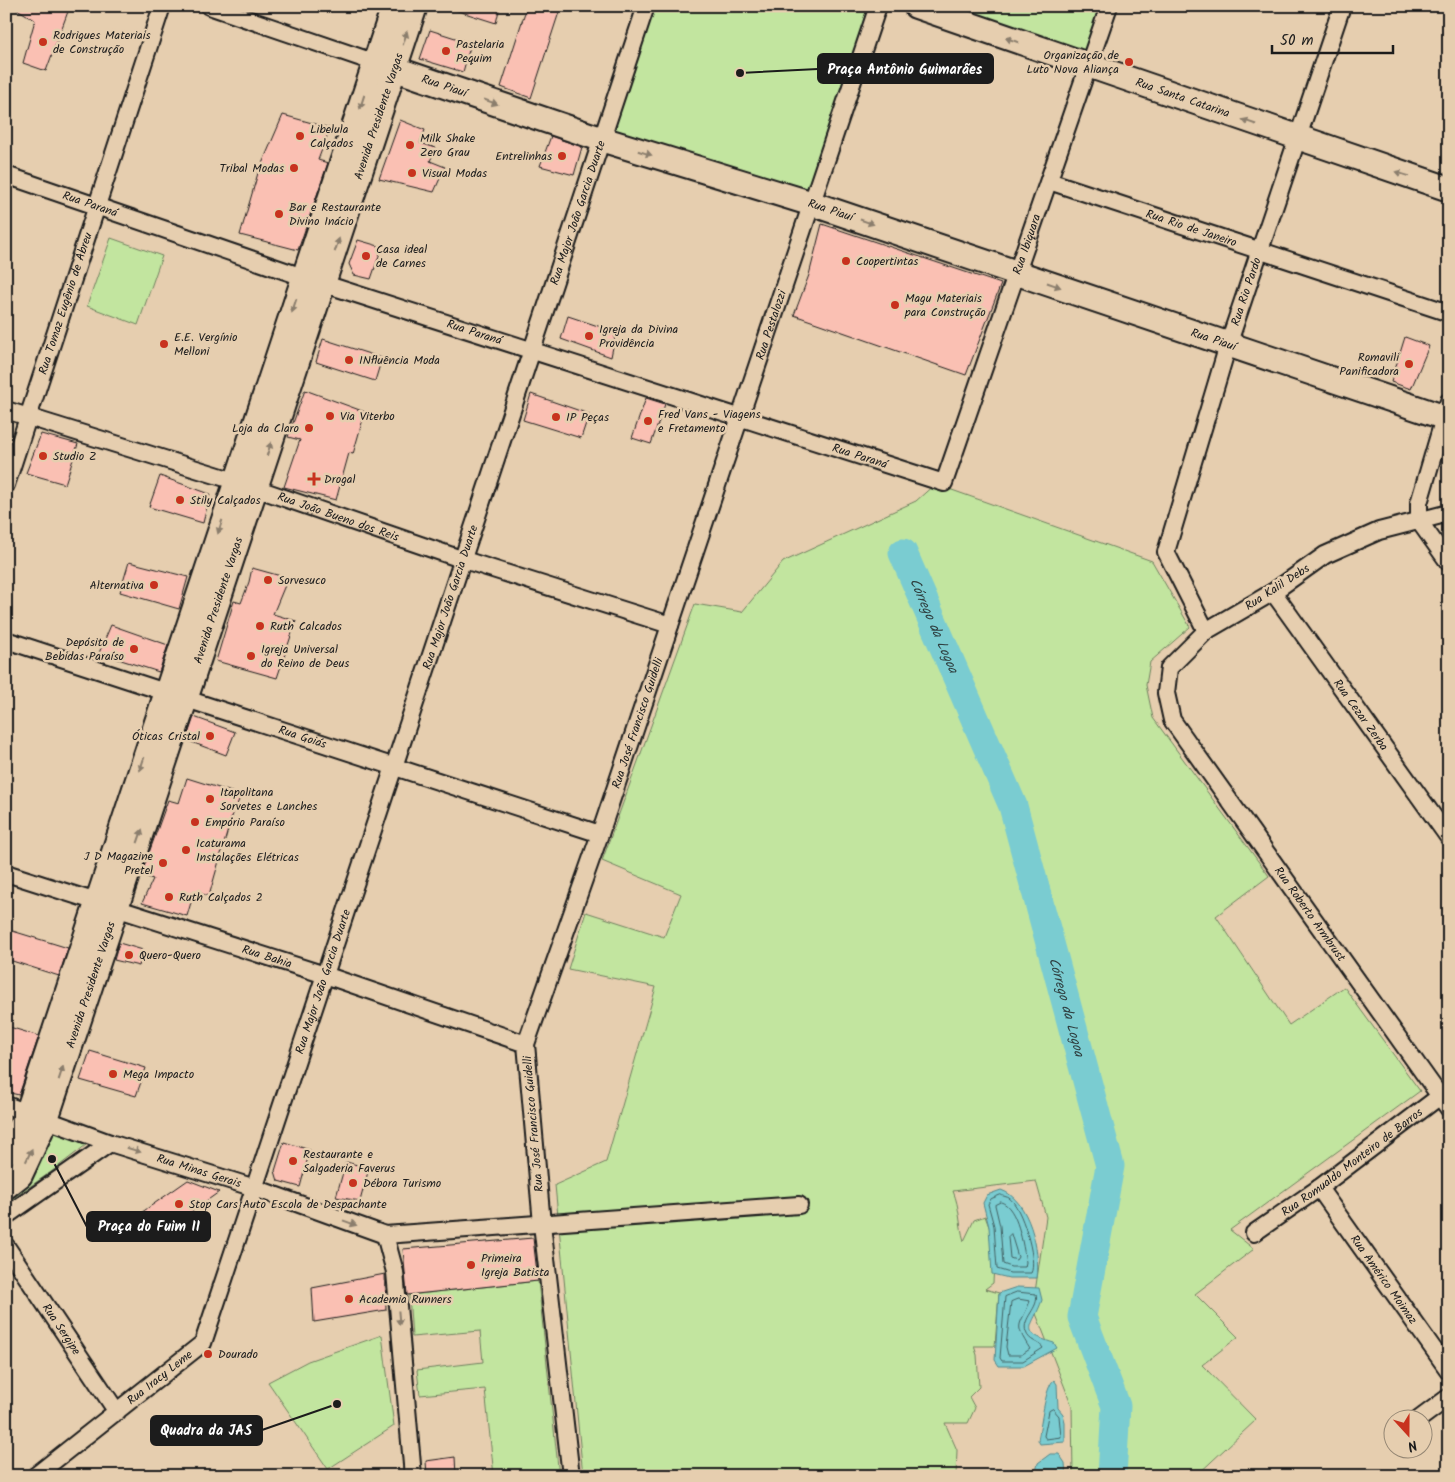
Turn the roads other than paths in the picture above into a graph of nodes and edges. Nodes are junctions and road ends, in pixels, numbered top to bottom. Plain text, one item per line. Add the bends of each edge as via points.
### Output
1 (162, 6) edge
2 (209, 6) edge
3 (394, 6) edge
4 (416, 6) edge
5 (646, 6) edge
6 (878, 6) edge
7 (916, 6) edge
8 (1109, 6) edge
9 (1342, 6) edge
10 (385, 66) junction
11 (1088, 66) junction
12 (601, 139) junction
13 (1298, 139) junction
14 (6, 175) edge
15 (1049, 181) junction
16 (1449, 189) edge
17 (813, 204) junction
18 (96, 208) junction
19 (1260, 251) junction
20 (1018, 273) junction
21 (313, 281) junction
22 (1449, 313) edge
23 (1228, 344) junction
24 (531, 350) junction
25 (6, 410) edge
26 (1447, 412) edge
27 (28, 417) junction
28 (740, 420) junction
29 (944, 483) joint
30 (246, 485) junction
31 (6, 486) edge
32 (1449, 513) edge
33 (1419, 521) junction
34 (461, 559) junction
35 (1449, 563) edge
36 (1273, 592) junction
37 (670, 625) junction
38 (1206, 631) junction
39 (6, 640) edge
40 (663, 644) joint
41 (176, 696) junction
42 (1172, 720) joint
43 (393, 768) junction
44 (600, 834) junction
45 (1449, 838) edge
46 (6, 873) edge
47 (106, 906) junction
48 (325, 975) junction
49 (526, 1044) junction
50 (1446, 1098) edge
51 (27, 1112) edge
52 (110, 1143) junction
53 (6, 1152) edge
54 (6, 1186) edge
55 (255, 1188) junction
56 (1319, 1188) junction
57 (799, 1205) dead end
58 (6, 1216) edge
59 (542, 1224) junction
60 (1254, 1233) dead end
61 (385, 1236) junction
62 (6, 1246) edge
63 (1449, 1371) edge
64 (1449, 1398) edge
65 (1432, 1410) edge
66 (117, 1412) junction
67 (35, 1476) edge
68 (413, 1476) edge
69 (571, 1476) edge

1 - 18 street, Rua Tomaz Eugênio de Abreu
2 - 10 street, Rua Piauí
3 - 10 main road, Avenida Presidente Vargas
10 -> 4 main road, Avenida Presidente Vargas
5 - 12 street, Rua Major João Garcia Duarte
6 - 17 street, Rua Pestalozzi
11 -> 7 main road, Rua Santa Catarina
8 - 11 street, Rua Ibiquara
9 - 13 street, Rua Rio Pardo
10 -> 12 main road, Rua Piauí
10 - 21 main road, Avenida Presidente Vargas
13 -> 11 main road, Rua Santa Catarina
11 - 15 street, Rua Ibiquara
12 -> 17 main road, Rua Piauí
12 - 24 street, Rua Major João Garcia Duarte
16 -> 13 main road, Rua Santa Catarina
13 - 19 street, Rua Rio Pardo
14 - 18 street, Rua Paraná
15 - 19 street, Rua Rio de Janeiro
15 - 20 street, Rua Ibiquara
17 -> 20 main road, Rua Piauí
17 - 28 street, Rua Pestalozzi
18 - 21 street, Rua Paraná
18 - 27 street, Rua Tomaz Eugênio de Abreu
19 - 22 street, Rua Rio de Janeiro
19 - 23 street, Rua Rio Pardo
20 -> 23 main road, Rua Piauí
20 - 29 street, Rua Ibiquara
21 - 24 street, Rua Paraná
21 - 30 main road, Avenida Presidente Vargas
23 - 26 main road, Rua Piauí
23 - 38 street, Rua Rio Pardo via 1166,552
24 - 28 street, Rua Paraná
24 - 34 street, Rua Major João Garcia Duarte
25 - 27 street, Rua João Bueno dos Reis
26 - 33 street via 1419,502
27 - 30 street, Rua João Bueno dos Reis
27 - 31 street, Rua Tomaz Eugênio de Abreu
28 - 29 street, Rua Paraná
28 - 37 street, Rua Pestalozzi
30 - 34 street, Rua João Bueno dos Reis
30 - 41 main road, Avenida Presidente Vargas
32 - 33 street, Rua Kalil Debs
33 - 35 street
33 - 36 street, Rua Kalil Debs via 1378,531 1325,555
34 - 37 street, Rua João Bueno dos Reis
34 - 43 street, Rua Major João Garcia Duarte
36 - 38 street, Rua Kalil Debs
36 - 45 street, Rua Cezar Zerba
37 - 40 street, Rua Pestalozzi
38 - 42 street, Rua Kalil Debs via 1169,668 1166,693
39 - 41 street, Rua Goiás
40 - 44 street, Rua José Francisco Guidelli
41 - 43 street, Rua Goiás
41 - 47 main road, Avenida Presidente Vargas
42 - 50 street, Rua Roberto Armbrust
43 - 44 street, Rua Goiás
43 - 48 street, Rua Major João Garcia Duarte
44 - 49 street, Rua José Francisco Guidelli
46 - 47 street, Rua Bahia
47 - 48 street, Rua Bahia
47 - 51 main road, Avenida Presidente Vargas
48 - 49 street, Rua Bahia
48 - 55 street, Rua Major João Garcia Duarte
49 - 59 street, Rua José Francisco Guidelli
50 - 56 street, Rua Romualdo Monteiro de Barros
51 - 52 street, Rua Minas Gerais
51 - 53 main road, Avenida Presidente Vargas
54 -> 51 main road, Avenida Presidente Vargas via 20,1175
52 -> 55 street, Rua Minas Gerais
52 - 58 street
55 -> 61 street, Rua Minas Gerais
55 - 66 street, Rua Iracy Leme via 203,1343
56 - 60 street, Rua Romualdo Monteiro de Barros
56 - 63 street, Rua Américo Moimaz
57 - 59 street, Rua Minas Gerais
59 - 61 street, Rua Minas Gerais
59 - 69 street, Rua José Francisco Guidelli
61 -> 68 street via 395,1272
62 - 66 street, Rua Sergipe
64 - 65 street
66 - 67 street, Rua Iracy Leme

